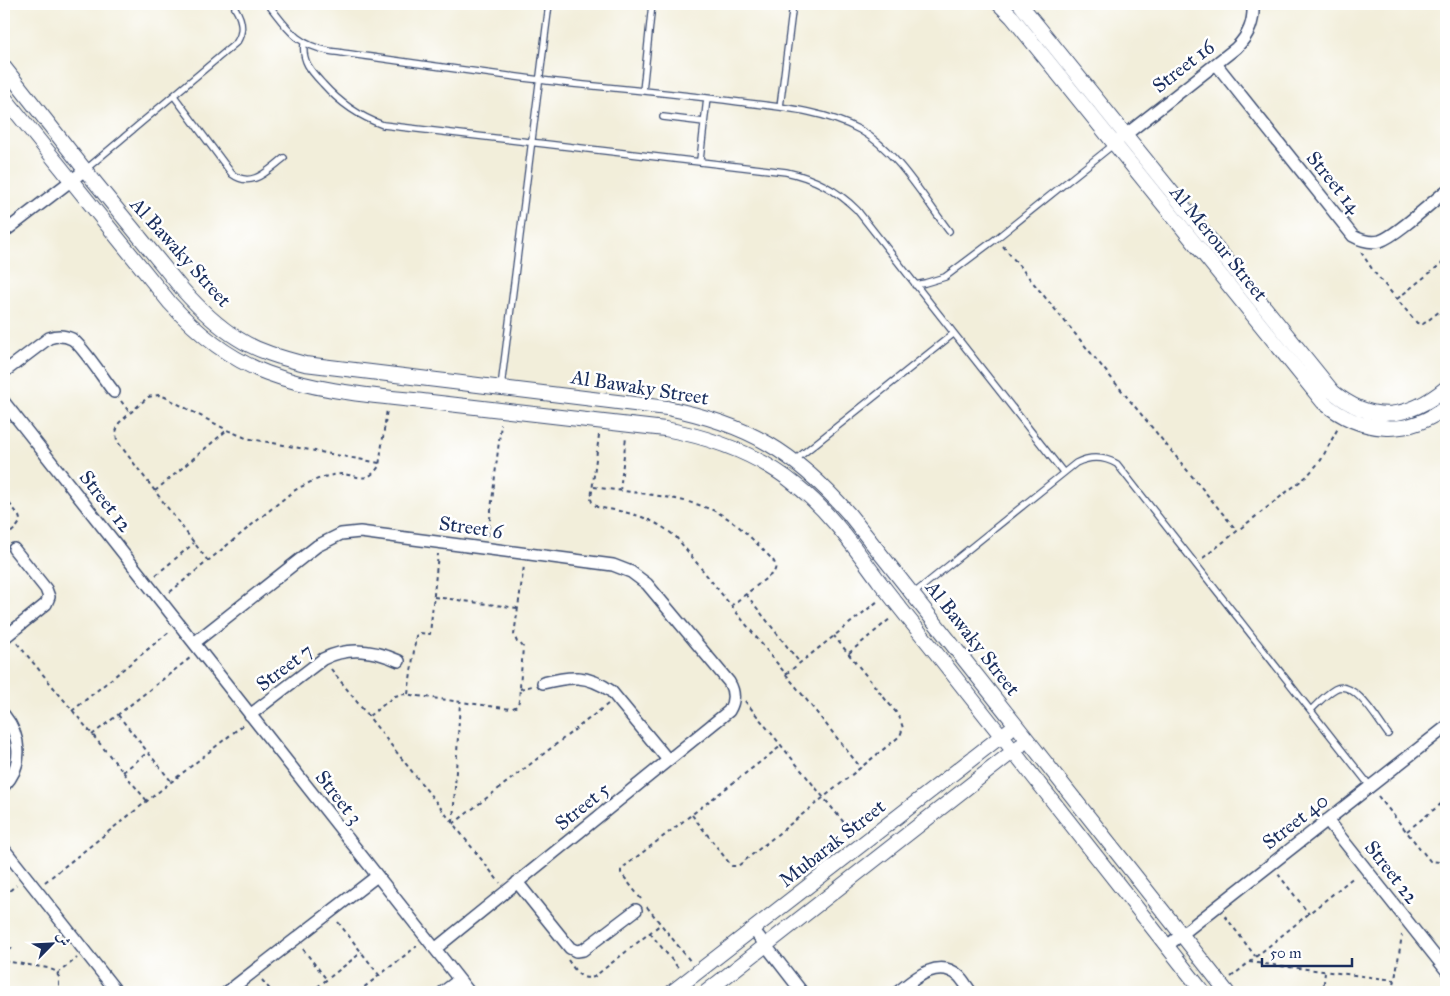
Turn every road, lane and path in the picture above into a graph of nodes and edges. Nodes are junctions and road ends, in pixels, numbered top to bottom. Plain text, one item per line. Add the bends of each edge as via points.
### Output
1 (268, 4) edge
2 (549, 4) edge
3 (652, 4) edge
4 (793, 4) edge
5 (999, 4) edge
6 (1020, 4) edge
7 (1253, 4) edge
8 (235, 8) dead end
9 (304, 44) junction
10 (1216, 64) junction
11 (4, 67) edge
12 (539, 80) junction
13 (643, 91) junction
14 (174, 96) junction
15 (4, 97) edge
16 (707, 98) junction
17 (780, 107) junction
18 (663, 117) dead end
19 (704, 122) junction
20 (1126, 135) junction
21 (531, 142) junction
22 (1114, 144) junction
23 (284, 158) dead end
24 (700, 160) junction
25 (84, 170) junction
26 (70, 181) junction
27 (1446, 190) edge
28 (4, 232) edge
29 (949, 232) dead end
30 (1353, 236) junction
31 (996, 238) junction
32 (1446, 260) edge
33 (915, 285) junction
34 (1397, 299) junction
35 (1446, 306) edge
36 (953, 334) junction
37 (4, 372) edge
38 (501, 387) junction
39 (1446, 388) edge
40 (114, 392) joint
41 (389, 398) junction
42 (4, 402) edge
43 (1446, 407) edge
44 (502, 410) junction
45 (130, 413) junction
46 (1344, 418) junction
47 (601, 422) junction
48 (628, 425) junction
49 (226, 430) junction
50 (795, 460) junction
51 (379, 463) junction
52 (1063, 472) junction
53 (593, 487) junction
54 (155, 491) junction
55 (620, 491) junction
56 (4, 498) edge
57 (1237, 531) junction
58 (4, 538) edge
59 (440, 542) junction
60 (194, 543) junction
61 (487, 548) junction
62 (14, 550) dead end
63 (526, 554) junction
64 (208, 561) junction
65 (1195, 564) junction
66 (146, 583) junction
67 (888, 593) junction
68 (746, 594) junction
69 (913, 594) junction
70 (434, 597) junction
71 (160, 600) junction
72 (732, 605) junction
73 (518, 608) junction
74 (902, 610) junction
75 (179, 624) junction
76 (6, 636) edge
77 (834, 636) junction
78 (197, 647) junction
79 (849, 653) junction
80 (324, 659) junction
81 (399, 662) dead end
82 (800, 662) junction
83 (786, 674) junction
84 (729, 682) junction
85 (543, 683) dead end
86 (408, 694) junction
87 (616, 698) junction
88 (460, 702) junction
89 (72, 710) junction
90 (1311, 710) junction
91 (4, 715) edge
92 (118, 715) junction
93 (251, 716) junction
94 (369, 716) junction
95 (1015, 725) junction
96 (1446, 727) edge
97 (1388, 734) dead end
98 (92, 735) junction
99 (1002, 736) junction
100 (1028, 740) junction
101 (781, 746) junction
102 (1014, 751) junction
103 (148, 752) junction
104 (668, 760) junction
105 (861, 768) junction
106 (123, 772) junction
107 (171, 782) junction
108 (4, 786) edge
109 (1370, 786) junction
110 (824, 798) junction
111 (1446, 800) edge
112 (147, 801) junction
113 (692, 815) junction
114 (1328, 820) junction
115 (453, 824) junction
116 (1406, 832) junction
117 (862, 845) junction
118 (4, 849) edge
119 (1446, 857) edge
120 (1271, 864) junction
121 (1365, 868) junction
122 (377, 876) junction
123 (27, 878) junction
124 (517, 882) junction
125 (35, 890) junction
126 (506, 891) junction
127 (4, 896) edge
128 (1217, 906) junction
129 (636, 910) dead end
130 (331, 912) junction
131 (1308, 914) junction
132 (1405, 919) junction
133 (753, 929) junction
134 (650, 933) dead end
135 (1181, 934) junction
136 (426, 938) junction
137 (295, 939) junction
138 (766, 945) junction
139 (1167, 946) junction
140 (12, 948) dead end
141 (435, 949) junction
142 (85, 952) junction
143 (362, 952) junction
144 (4, 955) edge
145 (1256, 957) junction
146 (4, 961) edge
147 (1249, 962) junction
148 (255, 970) junction
149 (1446, 970) edge
150 (1325, 972) junction
151 (57, 974) junction
152 (379, 975) junction
153 (693, 976) junction
154 (327, 980) junction
155 (459, 980) junction
156 (1395, 980) junction
157 (1224, 988) edge
158 (59, 992) edge
159 (117, 992) edge
160 (227, 992) edge
161 (272, 992) edge
162 (311, 992) edge
163 (358, 992) edge
164 (443, 992) edge
165 (469, 992) edge
166 (672, 992) edge
167 (706, 992) edge
168 (802, 992) edge
169 (898, 992) edge
170 (971, 992) edge
171 (1203, 992) edge
172 (1323, 992) edge
173 (1393, 992) edge

1 - 9 lane
2 - 12 lane
3 - 13 lane
4 - 17 lane
5 - 22 street, Al Merour Street
6 - 20 street, Al Merour Street
7 - 10 street, Street 16 via 1252,21 1246,36
8 - 14 lane via 242,25 237,42
9 - 12 lane via 328,51
9 - 21 lane via 304,55 312,71 342,103 366,118 395,127
10 - 20 street, Street 16
10 - 30 street, Street 14
11 - 25 street, Al Bawaky Street
12 - 13 lane
12 - 21 lane
13 - 16 lane
14 - 23 lane via 236,178 254,180
14 - 25 lane
15 - 26 street, Al Bawaky Street
16 - 17 lane
16 - 19 lane
17 - 29 lane via 847,124 872,138 892,156
18 - 19 lane
19 - 24 lane
20 - 22 street, Street 16
20 - 39 street, Al Merour Street via 1341,399 1372,412 1394,413 1425,404
21 - 24 lane
21 - 38 lane
22 - 31 lane
22 - 46 street, Al Merour Street via 1314,393
24 - 33 lane via 786,172 825,185 857,210
25 - 26 street
25 - 38 street, Al Bawaky Street via 188,295 237,338 282,358 305,364
26 - 28 street
26 - 41 street, Al Bawaky Street via 170,303 214,344 248,365 286,380
27 - 30 street, Street 14 via 1388,238 1367,242
30 - 34 path via 1368,262
31 - 33 lane via 945,277
31 - 57 path
32 - 34 path
33 - 36 lane
34 - 35 path via 1420,324
36 - 50 lane
36 - 52 lane
37 - 40 street via 49,338 66,337 76,342
38 - 50 street, Al Bawaky Street via 698,414 755,436
40 - 45 path
41 - 44 street, Al Bawaky Street
41 - 51 path
42 - 66 street, Street 12
43 - 46 street, Al Merour Street via 1421,422 1395,428 1369,426
44 - 47 street, Al Bawaky Street
44 - 61 path
45 - 49 path via 148,397 162,395
45 - 54 path via 119,423 117,441
46 - 57 path via 1321,460 1307,476
47 - 48 street, Al Bawaky Street
47 - 53 path
48 - 55 path
48 - 67 street, Al Bawaky Street via 693,434 720,442 772,467 816,502 836,523
49 - 51 path via 267,443
49 - 54 path
50 - 69 street, Al Bawaky Street via 829,491
51 - 64 path via 369,476 344,474 314,480 297,489
52 - 65 lane via 1076,462 1091,458 1105,458 1117,464
52 - 69 lane
53 - 55 path
53 - 72 path via 591,499 597,507 640,515 660,524 676,537
54 - 60 path
55 - 68 path via 696,504 734,522 776,566 773,574
56 - 58 path via 20,520 18,527
57 - 65 path
59 - 61 street, Street 6
59 - 70 path
59 - 78 street, Street 6 via 360,532 332,537
60 - 64 path
60 - 66 path
61 - 63 street, Street 6
62 - 76 street via 46,588 49,597 46,604
63 - 73 path
63 - 84 street, Street 6 via 612,565 639,578
64 - 71 path
65 - 90 lane
66 - 71 street, Street 12
67 - 74 street, Al Bawaky Street
67 - 77 path
68 - 72 path
68 - 82 path
69 - 95 street, Al Bawaky Street
70 - 73 path
70 - 86 path via 430,634 419,633 416,636
71 - 75 street, Street 12
72 - 83 path
73 - 88 path via 514,635 523,648 517,706 511,709
74 - 79 path
74 - 99 street, Al Bawaky Street
75 - 78 street, Street 3
75 - 89 path
76 - 89 path
77 - 79 path
77 - 82 path
78 - 92 path
78 - 93 street, Street 3
79 - 105 path via 903,724 900,736
80 - 81 street, Street 7 via 335,653 361,651 374,652
80 - 93 street, Street 7
80 - 94 path
82 - 83 path
83 - 105 path
84 - 101 path
84 - 104 street, Street 5 via 734,698 729,711
85 - 87 street via 566,677 583,678 605,686
86 - 88 path
86 - 94 path via 395,696
87 - 104 street
87 - 115 path
88 - 115 path
89 - 98 path
90 - 97 lane via 1334,689 1351,689
90 - 109 lane
91 - 108 street via 14,729 18,748 15,767
92 - 98 path
92 - 103 path
93 - 107 path
93 - 122 street, Street 3
94 - 115 path
95 - 99 street, Mubarak Street
95 - 100 street, Al Bawaky Street
96 - 109 street, Street 40
98 - 106 path
99 - 102 street, Al Bawaky Street
99 - 117 street, Mubarak Street
100 - 102 street, Mubarak Street
100 - 135 street, Al Bawaky Street
101 - 110 path
101 - 113 path
102 - 138 street, Mubarak Street
102 - 139 street, Al Bawaky Street
103 - 106 path
103 - 107 path
104 - 124 street, Street 5
105 - 110 path
106 - 112 path
107 - 112 path
109 - 114 street, Street 40
109 - 116 path
110 - 113 path via 738,866 730,864
110 - 117 path
111 - 116 path
112 - 125 path
113 - 153 path via 620,872
114 - 120 street, Street 40
114 - 121 street, Street 22
115 - 126 path
116 - 119 path via 1430,861 1440,862
117 - 133 street, Mubarak Street
118 - 123 street
120 - 128 street, Street 40
120 - 131 path
121 - 131 path
121 - 132 street, Street 22
122 - 130 street
122 - 136 street, Street 3
123 - 125 street
123 - 127 path
124 - 126 street, Street 5
124 - 129 street via 570,948 576,951 583,950
125 - 142 street
126 - 141 street, Street 5
128 - 135 street, Street 40
128 - 145 path
130 - 137 street
130 - 143 path
131 - 145 path
132 - 149 street, Street 22
132 - 156 path
133 - 138 street
133 - 153 street, Mubarak Street
134 - 153 path
135 - 139 street, Street 40
135 - 157 street, Al Bawaky Street
136 - 141 street, Street 3
136 - 152 path
137 - 148 street
137 - 154 path
138 - 167 street, Mubarak Street
138 - 168 street
139 - 171 street, Al Bawaky Street
140 - 144 path
141 - 155 street, Street 3
142 - 151 path
142 - 159 street
143 - 152 path
143 - 154 path
145 - 147 path
146 - 151 path via 48,968
147 - 150 path
147 - 157 path
148 - 160 street
148 - 161 path
150 - 156 path
150 - 172 path
151 - 158 path
152 - 163 path
153 - 166 street, Mubarak Street
154 - 162 path
155 - 164 street
155 - 165 street, Street 3
156 - 173 path
169 - 170 street via 922,974 940,970 958,976

